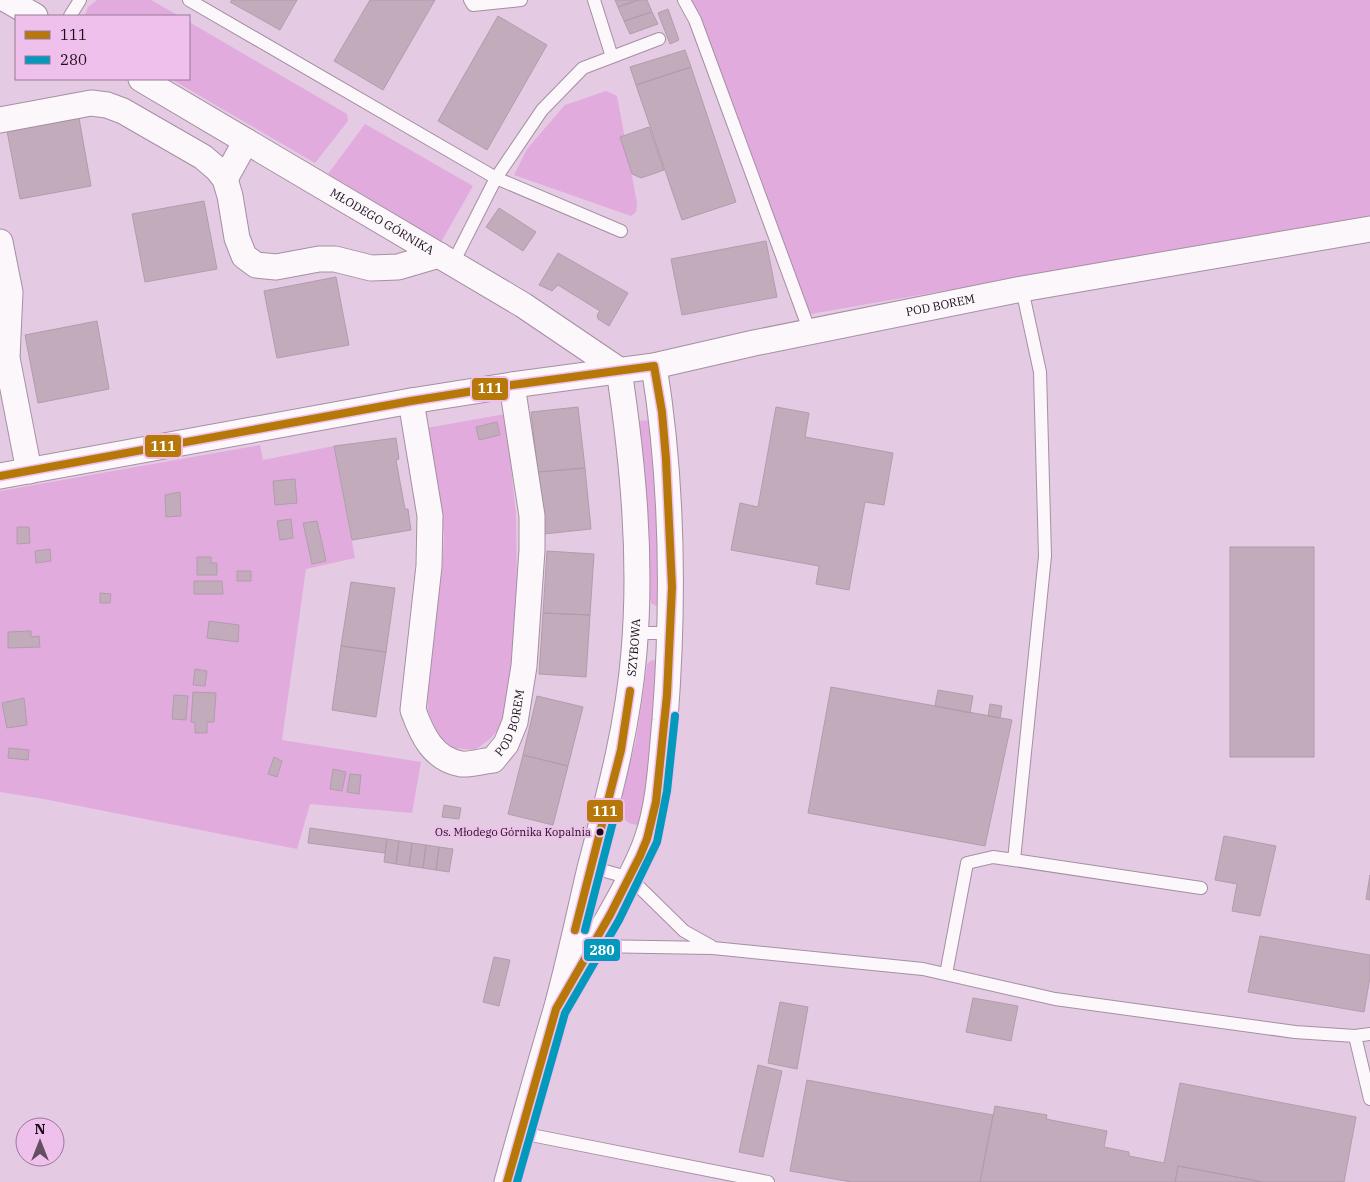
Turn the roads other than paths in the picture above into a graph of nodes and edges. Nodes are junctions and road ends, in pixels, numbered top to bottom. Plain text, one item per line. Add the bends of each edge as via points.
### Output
1 (7, 0) edge
2 (80, 0) edge
3 (189, 0) edge
4 (470, 0) edge
5 (521, 0) edge
6 (594, 0) edge
7 (684, 0) edge
8 (33, 15) edge
9 (71, 15) edge
10 (659, 39) dead end
11 (612, 57) junction
12 (143, 80) edge
13 (0, 120) edge
14 (246, 141) junction
15 (496, 178) junction
16 (225, 179) junction
17 (1370, 229) edge
18 (621, 231) dead end
19 (0, 242) edge
20 (446, 259) junction
21 (1022, 289) junction
22 (810, 332) junction
23 (4, 359) edge
24 (654, 366) junction
25 (619, 370) junction
26 (512, 385) junction
27 (411, 401) junction
28 (29, 471) junction
29 (0, 476) edge
30 (636, 633) junction
31 (669, 633) junction
32 (1014, 860) junction
33 (591, 867) junction
34 (630, 878) junction
35 (1201, 888) dead end
36 (581, 945) junction
37 (713, 948) junction
38 (946, 974) junction
39 (1370, 1034) edge
40 (1355, 1036) junction
41 (1370, 1099) edge
42 (521, 1133) junction
43 (507, 1182) edge
44 (768, 1182) edge

1 - 8 street
2 - 9 lane
3 - 15 lane
4 - 5 lane via 473,5
6 - 11 lane
7 - 22 lane
10 - 11 lane
11 - 15 lane via 583,68 542,110
12 - 14 street, MŁODEGO GÓRNIKA
13 - 16 street via 91,103 107,104 204,157
14 - 16 street
14 - 20 street, MŁODEGO GÓRNIKA
15 - 18 lane
15 - 20 lane
16 - 20 street via 237,238 244,256 256,266 276,267 335,258 380,268
17 - 21 street, POD BOREM
19 - 23 street via 10,292
20 - 25 street, MŁODEGO GÓRNIKA via 523,305
21 - 22 street, POD BOREM
21 - 32 lane via 1040,372 1044,556
22 - 24 street, POD BOREM
23 - 28 street
24 - 25 street, POD BOREM
24 - 31 street, SZYBOWA via 666,459 672,587
25 - 26 street, POD BOREM
25 - 30 street, SZYBOWA via 634,495
26 - 27 street, POD BOREM
26 - 27 street, POD BOREM via 532,516 531,560 524,666 515,722 506,744 493,760 462,764 440,756 421,733 413,710 429,566 430,516
27 - 28 street, POD BOREM
28 - 29 street, POD BOREM
30 - 31 lane
30 - 33 street, SZYBOWA via 621,750
31 - 34 street, SZYBOWA via 667,695 656,802 647,839
32 - 35 lane
32 - 38 lane via 993,857 967,863
33 - 34 lane
33 - 36 street, SZYBOWA
34 - 36 street, SZYBOWA via 610,916
34 - 37 lane via 684,931
36 - 37 lane
36 - 42 street, SZYBOWA via 556,1009
37 - 38 lane
38 - 40 lane via 1055,999 1295,1032
39 - 40 lane
40 - 41 lane
42 - 43 street, SZYBOWA
42 - 44 lane

